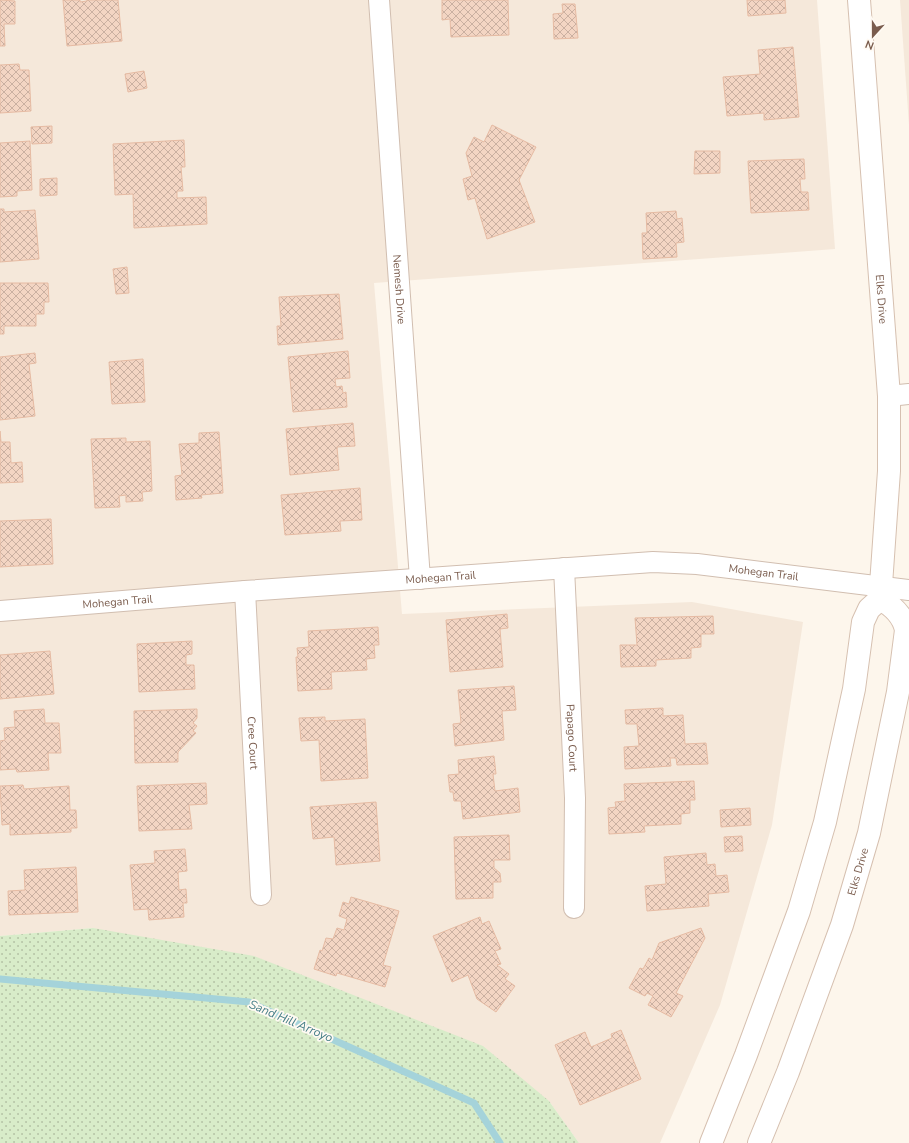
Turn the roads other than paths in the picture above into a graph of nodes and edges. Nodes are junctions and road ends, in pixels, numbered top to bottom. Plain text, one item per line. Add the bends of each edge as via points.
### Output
1 (379, 0) edge
2 (859, 0) edge
3 (899, 395) edge
4 (564, 568) junction
5 (420, 579) junction
6 (909, 590) edge
7 (245, 591) junction
8 (881, 592) junction
9 (0, 612) edge
10 (261, 895) dead end
11 (574, 908) dead end
12 (711, 1143) edge
13 (759, 1143) edge

1 - 5 street, Nemesh Drive
2 - 3 main road, Elks Drive
3 - 8 main road, Elks Drive via 889,471
4 - 5 street, Mohegan Trail
4 - 8 street, Mohegan Trail via 675,562
4 - 11 street, Papago Court via 576,798
5 - 7 street, Mohegan Trail
6 - 8 street, Mohegan Trail
7 - 9 street, Mohegan Trail
7 - 10 street, Cree Court
8 - 12 main road via 863,622 854,689 825,822 799,911
8 - 13 main road, Elks Drive via 900,614 906,630 898,692 869,833 842,926

